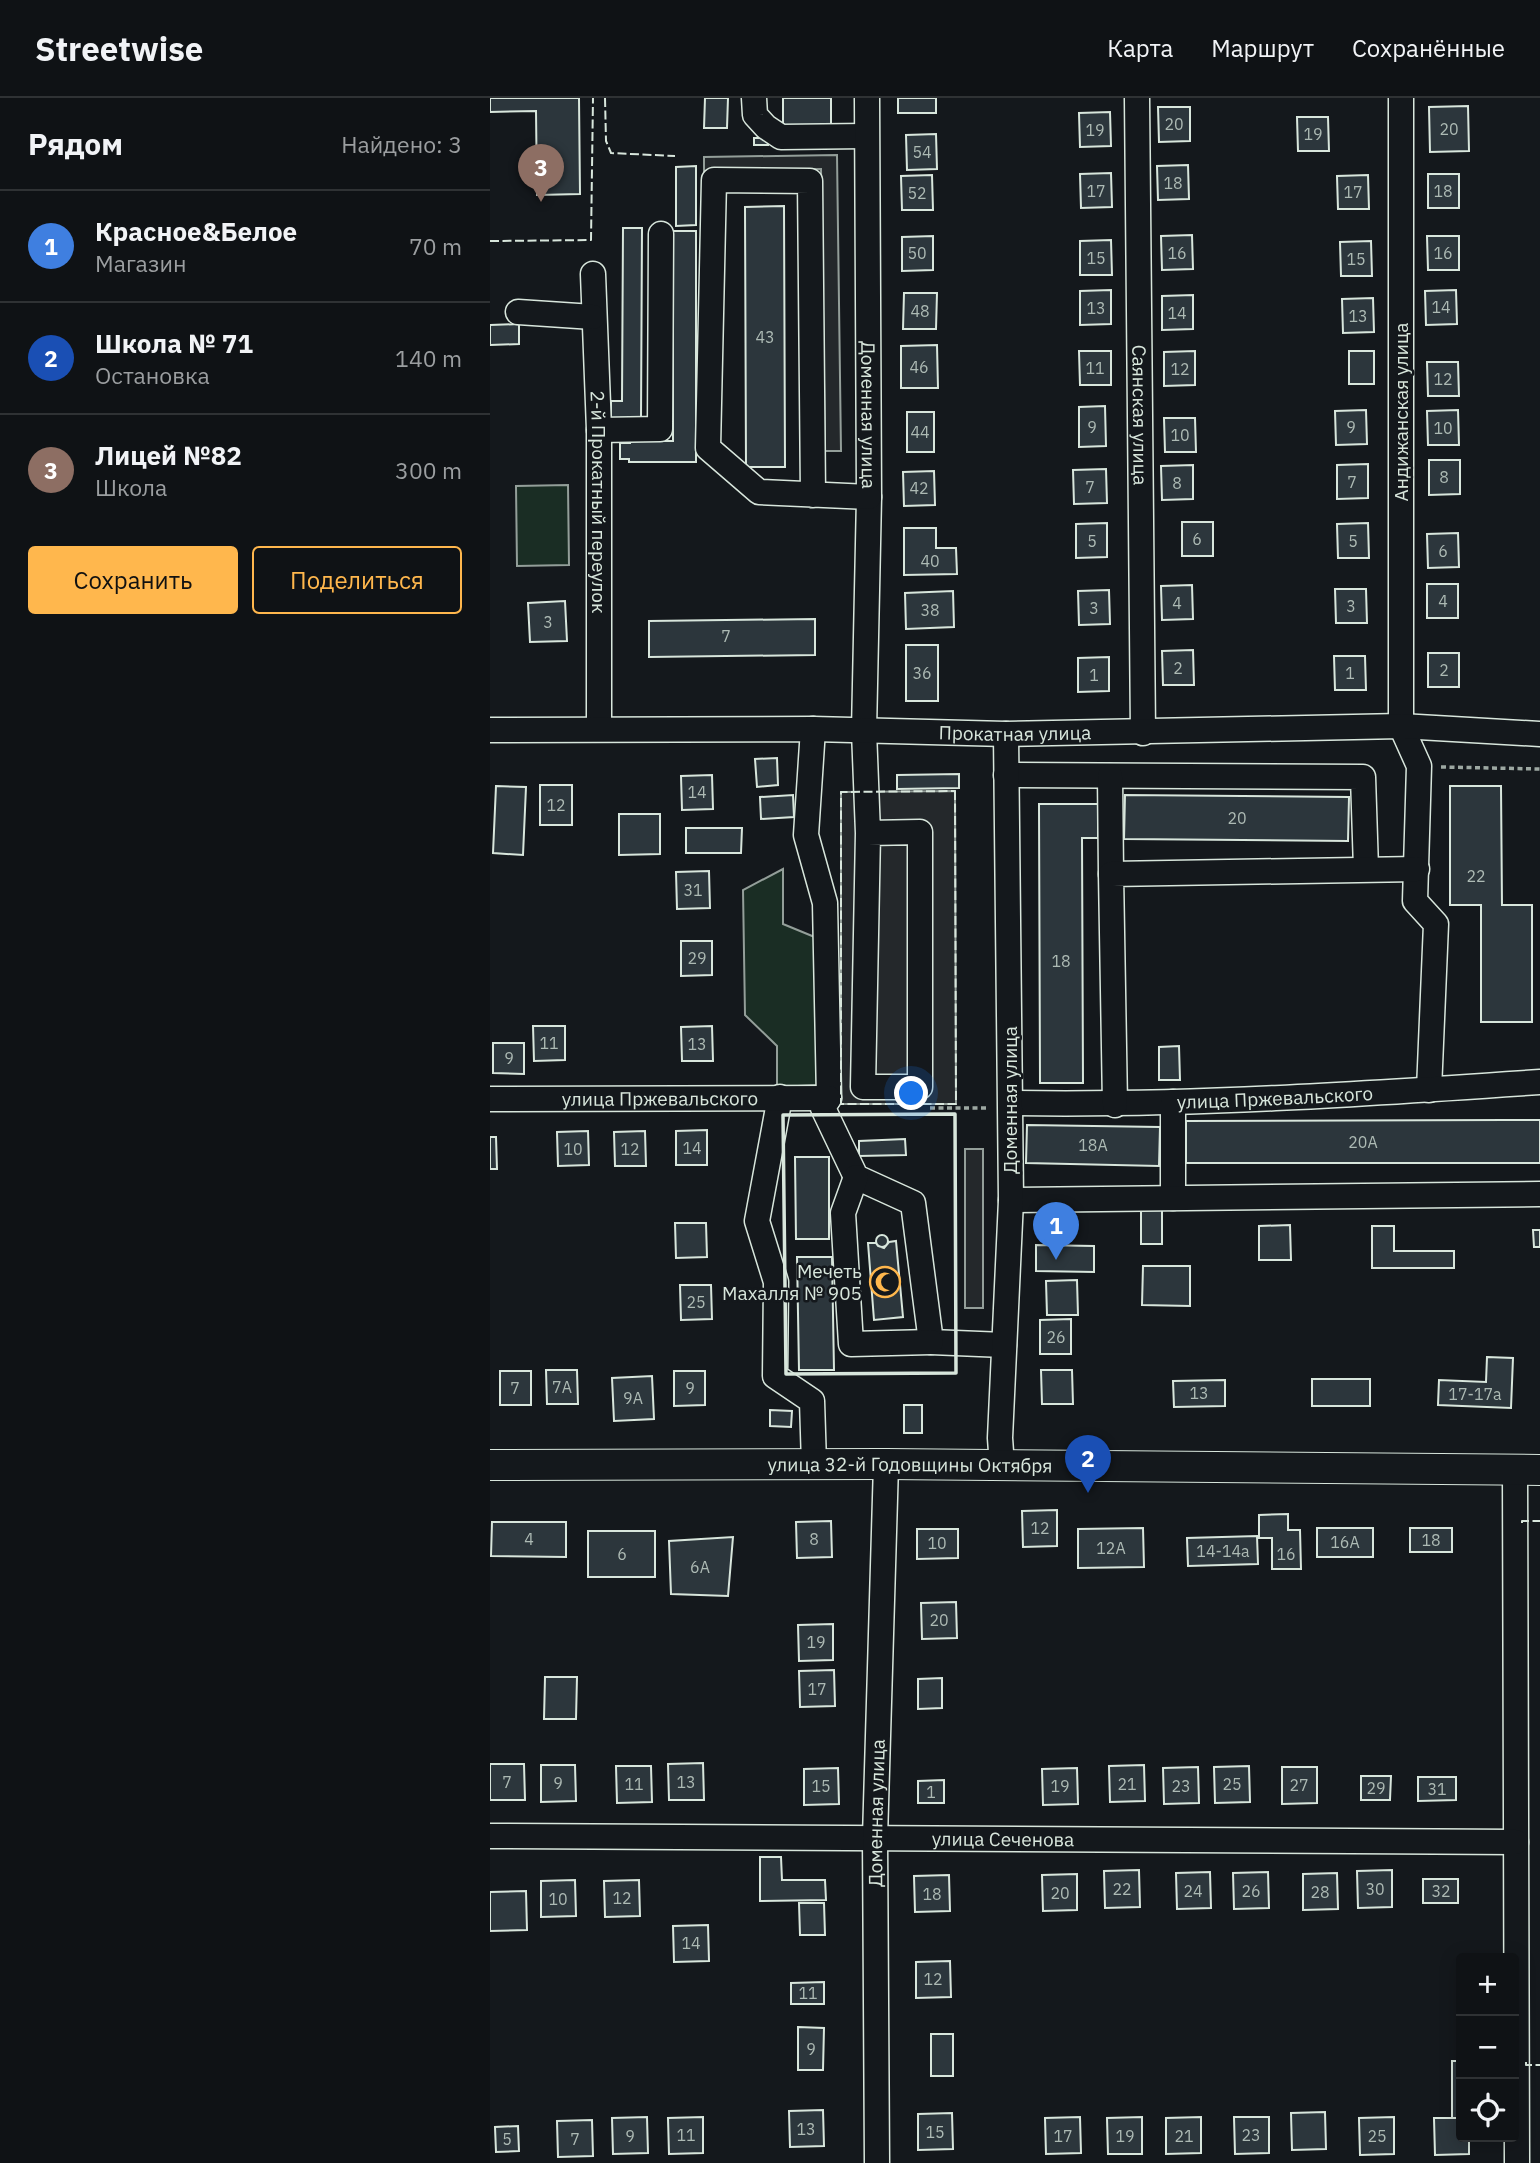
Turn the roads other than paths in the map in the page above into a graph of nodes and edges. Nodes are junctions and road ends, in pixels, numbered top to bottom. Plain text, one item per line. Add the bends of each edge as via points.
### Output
1 (754, 98) edge
2 (867, 98) edge
3 (1137, 98) edge
4 (1401, 98) edge
5 (866, 136) junction
6 (662, 234) dead end
7 (593, 274) dead end
8 (518, 312) dead end
9 (593, 317) junction
10 (599, 430) junction
11 (813, 495) junction
12 (869, 497) junction
13 (1401, 726) junction
14 (599, 729) junction
15 (813, 729) junction
16 (490, 730) edge
17 (864, 731) junction
18 (1143, 733) junction
19 (1006, 734) junction
20 (1540, 734) edge
21 (1006, 775) junction
22 (1110, 776) junction
23 (868, 833) junction
24 (1366, 869) junction
25 (1417, 869) junction
26 (1111, 874) junction
27 (1540, 1082) edge
28 (1429, 1090) junction
29 (780, 1097) junction
30 (829, 1098) junction
31 (490, 1100) edge
32 (1173, 1102) junction
33 (1011, 1103) junction
34 (1115, 1105) junction
35 (856, 1178) junction
36 (1540, 1194) edge
37 (1173, 1198) junction
38 (1011, 1200) junction
39 (931, 1342) junction
40 (1004, 1345) junction
41 (814, 1464) junction
42 (886, 1464) junction
43 (490, 1465) edge
44 (1002, 1466) junction
45 (1527, 1470) edge
46 (490, 1836) edge
47 (874, 1838) junction
48 (1516, 1842) junction
49 (877, 2163) edge
50 (1517, 2163) edge

1 - 5 street via 755,115 781,137
2 - 5 street, Доменная улица
3 - 18 street, Саянская улица
4 - 13 street, Андижанская улица
5 - 12 street, Доменная улица
6 - 10 street via 660,429
7 - 9 street, 2-й Прокатный переулок
8 - 9 street
9 - 10 street, 2-й Прокатный переулок
10 - 14 street, 2-й Прокатный переулок
11 - 11 street via 759,492 708,448 714,180 810,181
11 - 12 street
12 - 17 street, Доменная улица
13 - 18 street, Прокатная улица
13 - 20 street, Прокатная улица
13 - 25 street via 1419,766
14 - 15 street, Прокатная улица
14 - 16 street, Прокатная улица
15 - 17 street, Прокатная улица
15 - 30 street via 806,835 825,903
17 - 19 street, Прокатная улица
17 - 23 street, Доменная улица
18 - 19 street, Прокатная улица
19 - 21 street, Доменная улица
21 - 22 street
21 - 33 street, Доменная улица
22 - 24 street via 1363,777
22 - 26 street
23 - 23 street, Доменная улица via 920,832 920,1087 863,1087
24 - 25 street
24 - 26 street
25 - 28 street via 1415,901 1436,924
26 - 34 street
27 - 28 street, улица Пржевальского
28 - 32 street, улица Пржевальского
29 - 30 street, улица Пржевальского
29 - 31 street, улица Пржевальского
29 - 41 street via 757,1221 776,1282 775,1376 811,1401
30 - 35 street via 823,1108
32 - 34 street, улица Пржевальского
32 - 37 street
33 - 34 street, улица Пржевальского
33 - 38 street, Доменная улица
35 - 39 street via 913,1203
35 - 39 street via 843,1213 851,1344
36 - 37 street
37 - 38 street
38 - 40 street, Доменная улица
39 - 40 street
40 - 44 street, Доменная улица
41 - 42 main road, улица 32-й Годовщины Октября
41 - 43 main road, улица 32-й Годовщины Октября
42 - 44 main road, улица 32-й Годовщины Октября
42 - 47 street, Доменная улица
44 - 45 main road, улица 32-й Годовщины Октября
45 - 48 street
46 - 47 street, улица Сеченова
47 - 48 street, улица Сеченова
47 - 49 street, Доменная улица
48 - 50 street

